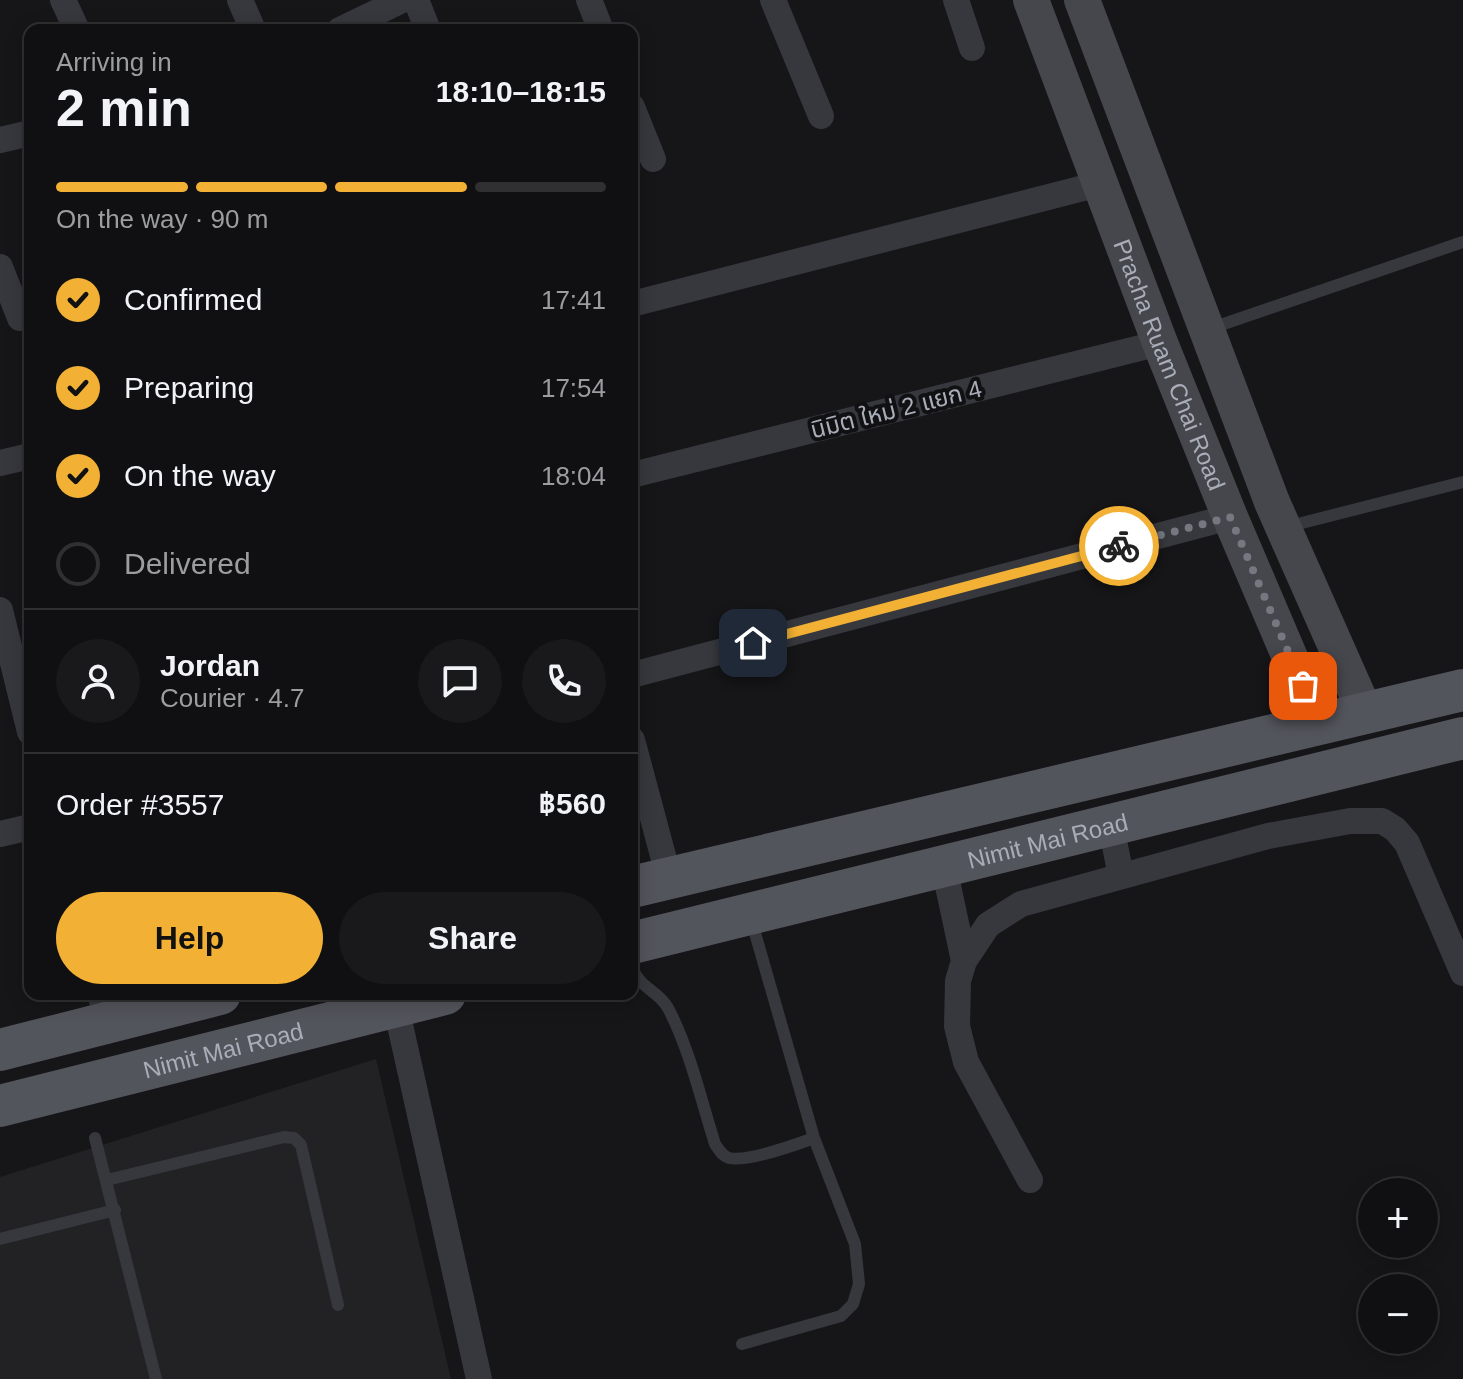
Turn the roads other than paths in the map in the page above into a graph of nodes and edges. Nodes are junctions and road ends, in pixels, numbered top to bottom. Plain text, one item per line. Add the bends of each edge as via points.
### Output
1 (63, 0) edge
2 (240, 0) edge
3 (402, 0) edge
4 (416, 0) edge
5 (589, 0) edge
6 (773, 0) edge
7 (956, 0) edge
8 (1031, 0) edge
9 (1082, 0) edge
10 (74, 24) edge
11 (250, 24) edge
12 (352, 24) edge
13 (426, 24) edge
14 (599, 24) edge
15 (972, 48) dead end
16 (821, 116) dead end
17 (638, 122) edge
18 (24, 134) edge
19 (0, 140) edge
20 (653, 159) dead end
21 (1099, 184) junction
22 (1463, 242) edge
23 (0, 267) edge
24 (638, 302) edge
25 (20, 318) dead end
26 (1206, 330) junction
27 (1160, 343) junction
28 (24, 457) edge
29 (0, 463) edge
30 (638, 474) edge
31 (1463, 482) edge
32 (1278, 515) junction
33 (1230, 517) junction
34 (9, 625) edge
35 (638, 673) edge
36 (1463, 690) edge
37 (24, 701) edge
38 (1365, 712) junction
39 (1318, 723) junction
40 (1463, 738) edge
41 (638, 788) edge
42 (1111, 826) junction
43 (24, 828) edge
44 (0, 834) edge
45 (944, 867) junction
46 (1121, 876) junction
47 (650, 883) edge
48 (750, 916) junction
49 (638, 942) edge
50 (964, 961) junction
51 (1463, 973) edge
52 (638, 979) edge
53 (198, 1000) edge
54 (422, 1000) edge
55 (175, 1006) junction
56 (396, 1007) junction
57 (105, 1009) edge
58 (0, 1050) edge
59 (187, 1061) junction
60 (0, 1106) edge
61 (95, 1138) dead end
62 (814, 1138) junction
63 (107, 1180) junction
64 (1030, 1180) dead end
65 (115, 1210) junction
66 (0, 1239) edge
67 (338, 1305) dead end
68 (742, 1344) dead end
69 (156, 1379) edge
70 (479, 1379) edge

1 - 10 street
2 - 11 street
3 - 12 street
4 - 13 street
5 - 14 street
6 - 16 street
7 - 15 street
8 - 21 main road, Pracha Ruam Chai Road
9 - 26 main road, Pracha Ruam Chai Road
17 - 20 street
18 - 19 street
21 - 24 street
21 - 27 main road, Pracha Ruam Chai Road
22 - 26 lane
23 - 25 street
26 - 32 main road, Pracha Ruam Chai Road
27 - 30 street, นิมิต ใหม่ 2 แยก 4
27 - 33 main road, Pracha Ruam Chai Road
28 - 29 street
31 - 32 lane
32 - 33 main road
32 - 38 main road, Pracha Ruam Chai Road
33 - 35 street
33 - 39 main road, Pracha Ruam Chai Road
34 - 37 street
36 - 38 main road
38 - 39 main road
39 - 47 main road
40 - 42 main road, Nimit Mai Road
41 - 47 street
42 - 45 main road, Nimit Mai Road
42 - 46 street
43 - 44 street
45 - 48 main road, Nimit Mai Road
45 - 50 street
46 - 50 street via 1021,904 988,925
46 - 51 street via 1268,836 1350,821 1382,821 1407,843
48 - 49 main road, Nimit Mai Road
48 - 62 lane
50 - 64 street via 957,1026 966,1062
52 - 62 lane via 670,1011 722,1154 732,1159
53 - 55 main road
54 - 56 main road, Nimit Mai Road
55 - 57 main road
55 - 59 main road
56 - 59 main road, Nimit Mai Road
56 - 70 street
57 - 58 main road
59 - 60 main road, Nimit Mai Road
61 - 63 lane
62 - 68 lane via 855,1244 859,1284 853,1304 841,1316
63 - 65 lane
63 - 67 lane via 294,1138 301,1145
65 - 66 lane
65 - 69 lane

